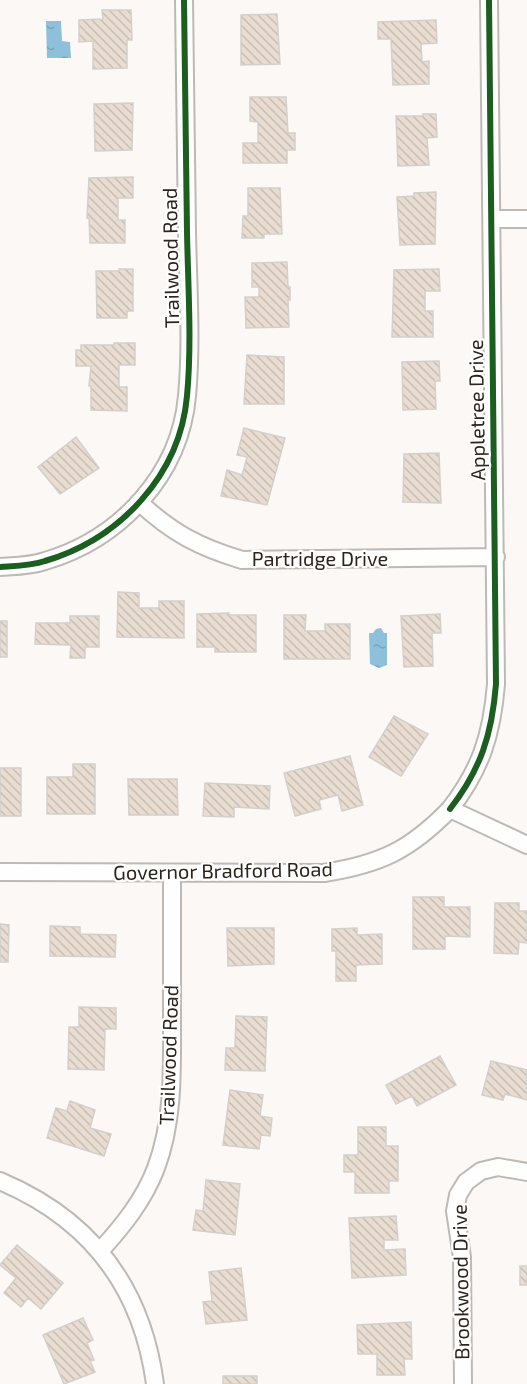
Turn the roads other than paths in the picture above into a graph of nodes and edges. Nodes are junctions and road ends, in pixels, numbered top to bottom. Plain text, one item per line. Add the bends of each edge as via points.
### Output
1 (184, 0) edge
2 (489, 0) edge
3 (492, 219) junction
4 (527, 219) edge
5 (139, 502) junction
6 (496, 557) junction
7 (0, 567) edge
8 (450, 809) junction
9 (527, 845) edge
10 (0, 872) edge
11 (172, 873) junction
12 (527, 1172) edge
13 (0, 1181) edge
14 (99, 1251) junction
15 (155, 1384) edge
16 (463, 1384) edge

1 - 5 street, Trailwood Road via 187,397 172,453 160,477
2 - 3 street, Appletree Drive
3 - 4 street
3 - 6 street, Appletree Drive
5 - 6 street, Partridge Drive via 185,538 242,560
5 - 7 street via 100,537 69,553 43,562
6 - 8 street, Appletree Drive via 494,716 478,768
8 - 9 street
8 - 11 street, Governor Bradford Road via 409,846 356,868 299,874
10 - 11 street, Governor Bradford Road
11 - 14 street, Trailwood Road via 172,1096 166,1136 156,1170 140,1200
12 - 16 street, Brookwood Drive via 498,1167 481,1172 466,1182 458,1195 455,1211 462,1257
13 - 14 street via 44,1202 77,1227
14 - 15 street via 136,1309

